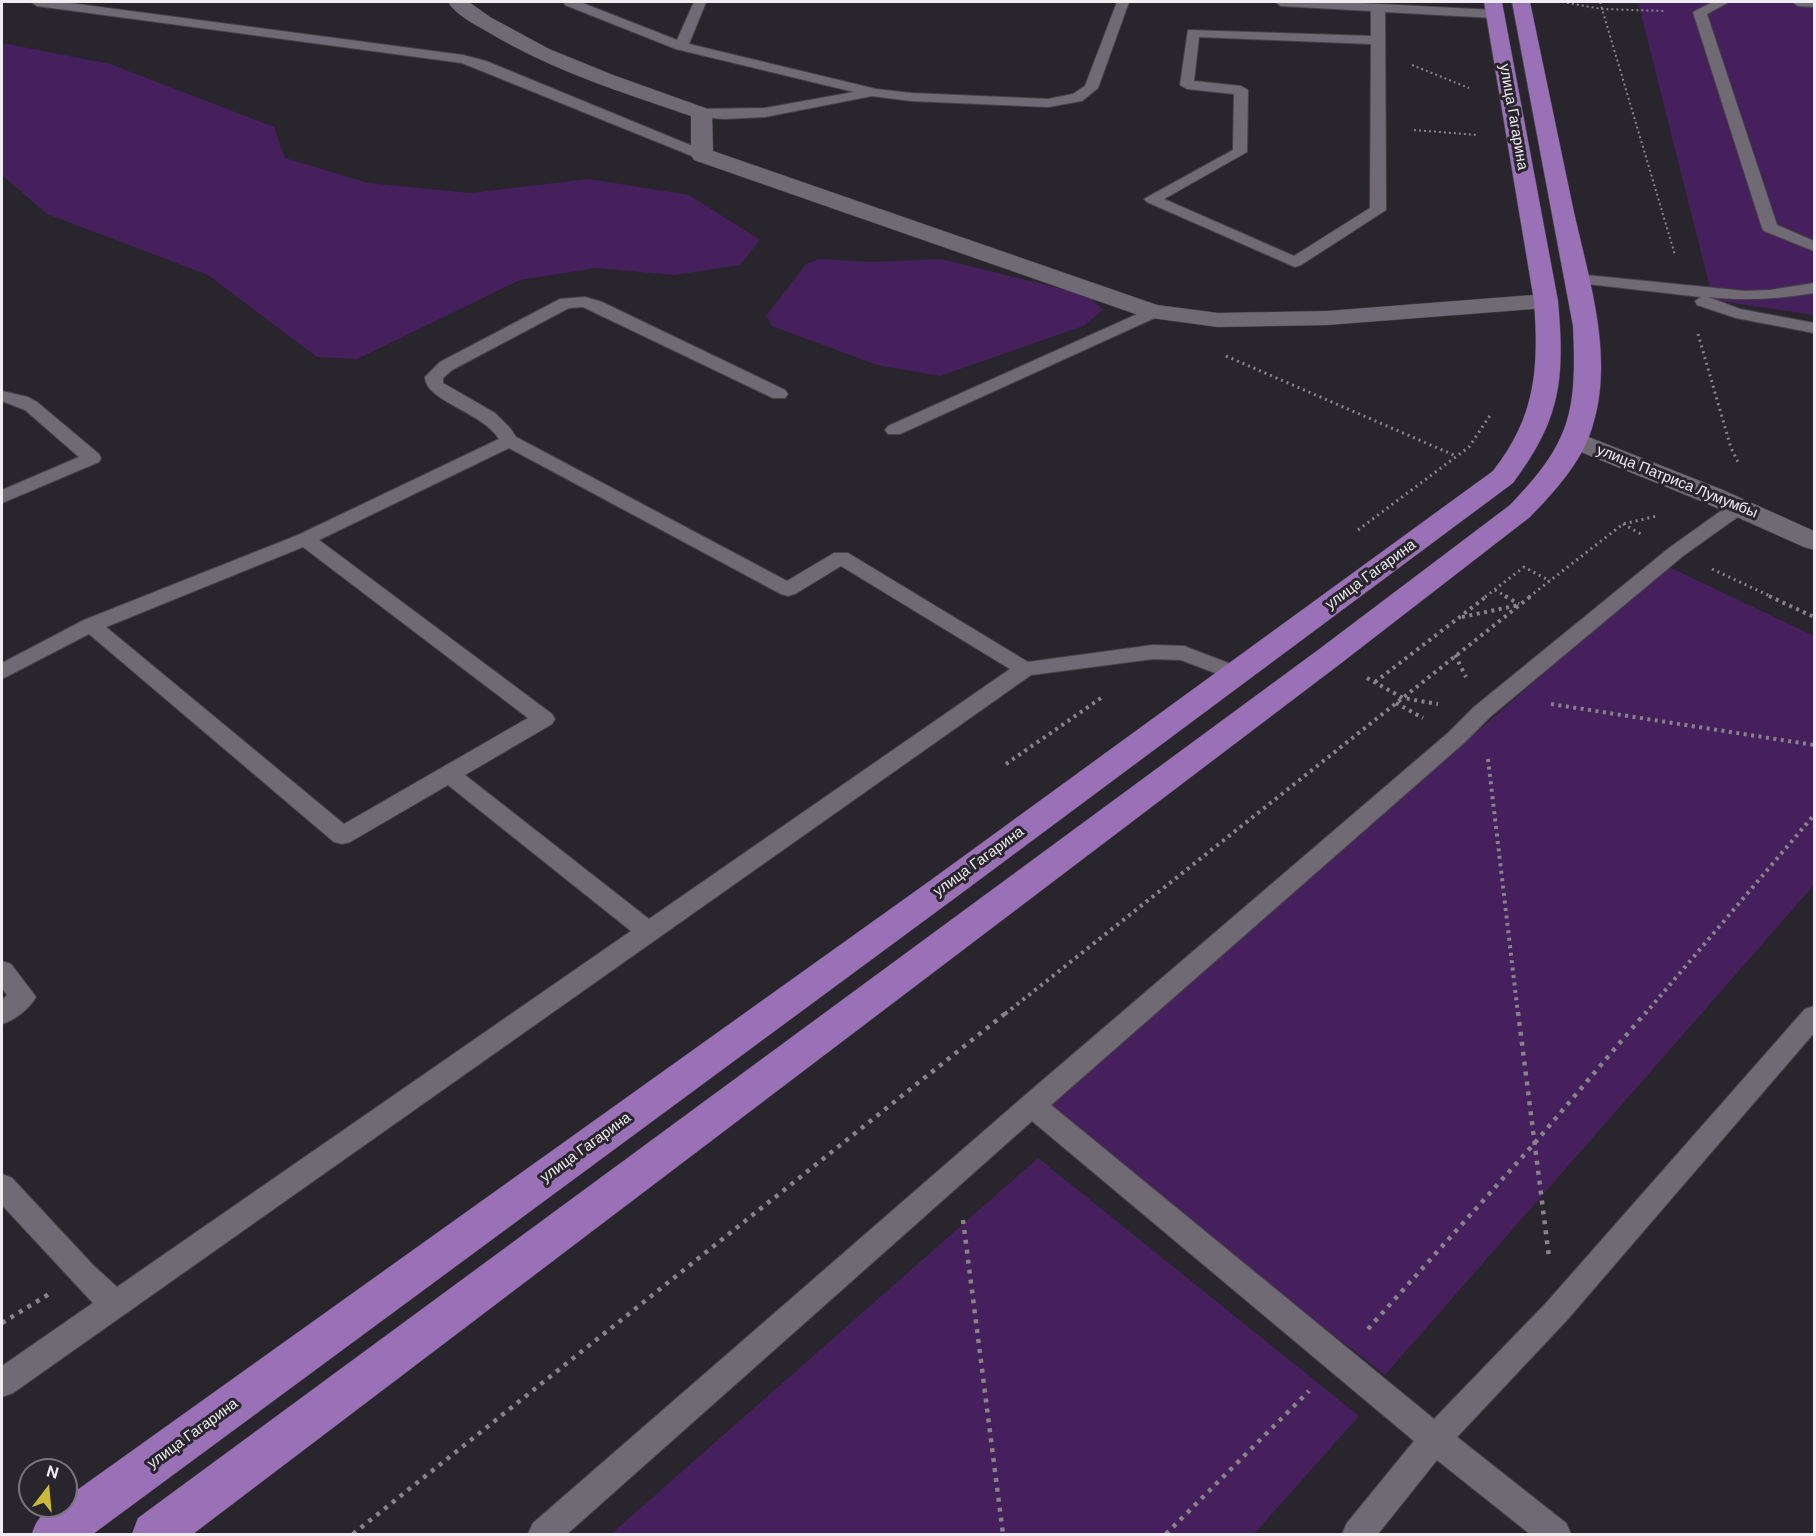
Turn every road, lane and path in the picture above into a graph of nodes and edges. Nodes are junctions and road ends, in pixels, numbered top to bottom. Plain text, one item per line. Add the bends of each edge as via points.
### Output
1 (37, 2) edge
2 (457, 2) edge
3 (570, 2) edge
4 (700, 2) edge
5 (1123, 2) edge
6 (1281, 2) edge
7 (1562, 2) edge
8 (1600, 2) edge
9 (1723, 2) edge
10 (1798, 2) edge
11 (1815, 3) edge
12 (1377, 8) junction
13 (1508, 8) edge
14 (1602, 9) junction
15 (1640, 10) dead end
16 (1377, 45) junction
17 (681, 46) junction
18 (1470, 88) dead end
19 (876, 93) junction
20 (701, 113) junction
21 (1377, 128) junction
22 (1479, 135) dead end
23 (702, 155) junction
24 (1815, 246) edge
25 (1677, 260) dead end
26 (1576, 279) junction
27 (1815, 288) edge
28 (1686, 291) junction
29 (1546, 301) junction
30 (1153, 312) junction
31 (1695, 323) dead end
32 (1815, 328) edge
33 (1216, 352) dead end
34 (779, 394) dead end
35 (2, 396) edge
36 (1496, 407) dead end
37 (1537, 426) junction
38 (894, 430) dead end
39 (1576, 440) junction
40 (509, 441) junction
41 (1456, 456) junction
42 (1742, 469) dead end
43 (2, 497) edge
44 (1739, 507) junction
45 (1667, 513) dead end
46 (1352, 534) dead end
47 (305, 539) junction
48 (1815, 541) edge
49 (1706, 566) dead end
50 (1550, 581) junction
51 (1495, 590) junction
52 (1520, 605) junction
53 (1460, 617) junction
54 (1815, 617) edge
55 (91, 626) junction
56 (1455, 655) junction
57 (1025, 669) junction
58 (2, 672) edge
59 (1236, 674) junction
60 (1366, 677) dead end
61 (1375, 682) junction
62 (1108, 694) dead end
63 (1402, 698) junction
64 (1492, 704) junction
65 (1815, 745) edge
66 (1006, 764) dead end
67 (449, 774) junction
68 (1815, 815) edge
69 (649, 932) junction
70 (2, 971) edge
71 (2, 1014) edge
72 (1815, 1016) edge
73 (1032, 1105) junction
74 (1533, 1145) junction
75 (957, 1172) junction
76 (2, 1186) edge
77 (82, 1274) junction
78 (114, 1303) junction
79 (1557, 1311) junction
80 (2, 1323) edge
81 (1340, 1360) junction
82 (2, 1383) edge
83 (1435, 1439) junction
84 (55, 1534) edge
85 (155, 1534) edge
86 (353, 1534) edge
87 (544, 1534) edge
88 (1003, 1534) edge
89 (1166, 1534) edge
90 (1358, 1534) edge
91 (1555, 1534) edge

1 - 23 lane via 463,59
2 - 20 street via 474,16 530,46
3 - 17 lane
4 - 17 lane
5 - 19 lane via 1091,88 1077,98 1048,103
6 - 12 lane
7 - 14 path
8 - 14 path
9 - 24 lane via 1700,12 1770,228
10 - 11 lane
12 - 13 lane
12 - 16 lane
13 - 26 main road, улица Гагарина
13 - 29 main road, улица Гагарина
14 - 15 path
14 - 25 path
16 - 18 path
16 - 21 lane
16 - 21 lane via 1193,33 1187,85 1241,90 1240,152 1152,200 1295,262 1378,210
17 - 19 lane
19 - 20 lane via 764,115
20 - 23 street
21 - 22 path
23 - 30 street
26 - 28 lane
26 - 39 main road, улица Гагарина via 1588,367 1587,397
27 - 28 lane via 1758,297
28 - 32 lane via 1724,310
29 - 30 street via 1327,318 1218,320
29 - 37 main road, улица Гагарина via 1550,342 1548,385
30 - 38 lane
31 - 42 path via 1731,448
33 - 41 path
34 - 40 lane via 596,306 566,303 446,366 434,377 440,390 497,424
35 - 43 lane via 31,406 92,458
36 - 41 path via 1470,447
37 - 39 main road, улица Патриса Лумумбы
37 - 59 main road, улица Гагарина via 1521,456 1503,477
39 - 44 street, улица Патриса Лумумбы
39 - 85 main road, улица Гагарина via 1544,488 1520,511
40 - 47 lane
40 - 57 lane via 788,590 841,557
41 - 46 path
44 - 48 street, улица Патриса Лумумбы
44 - 64 lane via 1676,552
45 - 50 path via 1623,524
47 - 55 lane
47 - 67 lane via 544,719
49 - 54 path
50 - 51 path via 1524,567
50 - 52 path
51 - 52 path
51 - 53 path
52 - 53 path
52 - 56 path
53 - 61 path
55 - 58 lane
55 - 67 lane via 342,836
56 - 63 path
56 - 64 path
57 - 59 lane via 1153,652 1184,653
57 - 69 lane
59 - 84 main road, улица Гагарина
60 - 61 path
61 - 63 path
62 - 66 path
63 - 86 path
64 - 65 path
64 - 73 lane
64 - 74 path
67 - 69 lane
68 - 74 path
69 - 78 lane
70 - 71 lane via 23,997
72 - 79 lane
73 - 75 lane
73 - 81 lane
74 - 79 path
74 - 81 path
75 - 87 lane
75 - 88 path
76 - 77 lane
77 - 78 lane
77 - 80 path
78 - 82 lane
79 - 83 lane
81 - 83 lane
81 - 89 path
83 - 90 lane
83 - 91 lane

